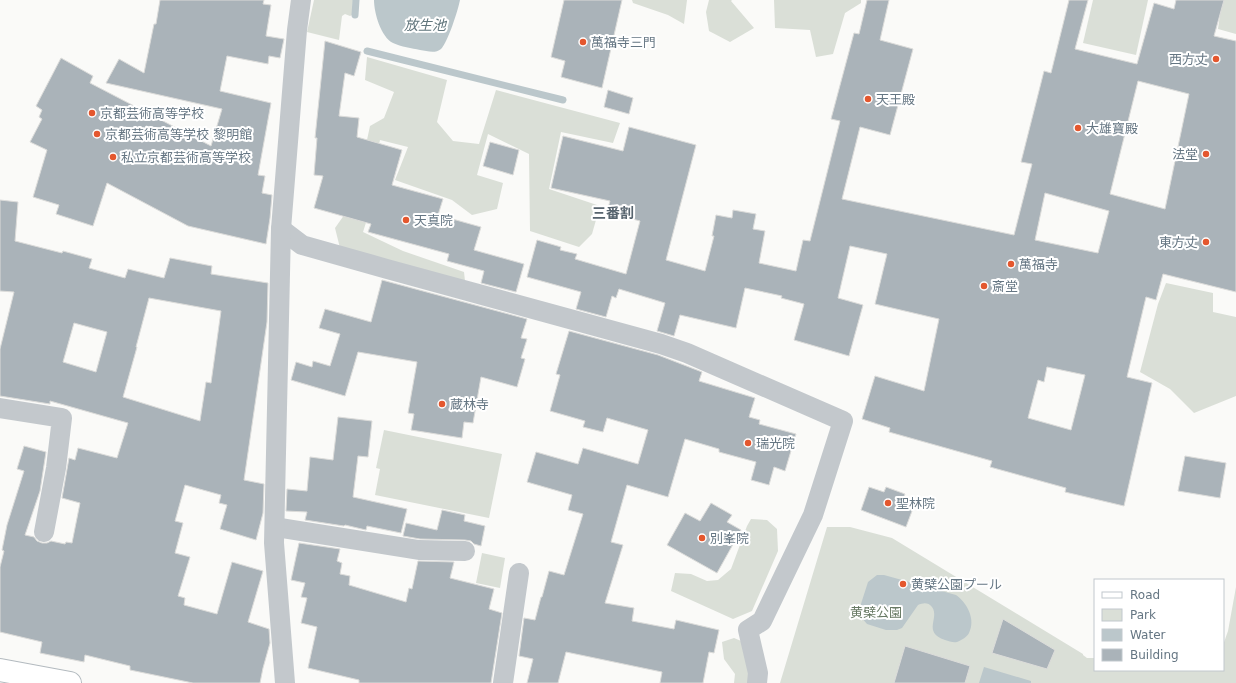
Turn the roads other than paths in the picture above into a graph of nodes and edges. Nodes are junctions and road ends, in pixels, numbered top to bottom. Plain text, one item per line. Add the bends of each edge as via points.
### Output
1 (301, 0) edge
2 (282, 229) junction
3 (0, 408) edge
4 (275, 527) junction
5 (44, 532) dead end
6 (465, 551) dead end
7 (519, 573) dead end
8 (0, 670) edge
9 (70, 683) edge
10 (285, 683) edge
11 (503, 683) edge
12 (757, 683) edge

1 - 2 street
2 - 4 street
2 - 12 street via 302,245 661,344 843,422 813,515 762,621 748,630 758,673
3 - 5 street via 62,418
4 - 6 street via 419,550
4 - 10 street via 274,544
7 - 11 street
8 - 9 street

